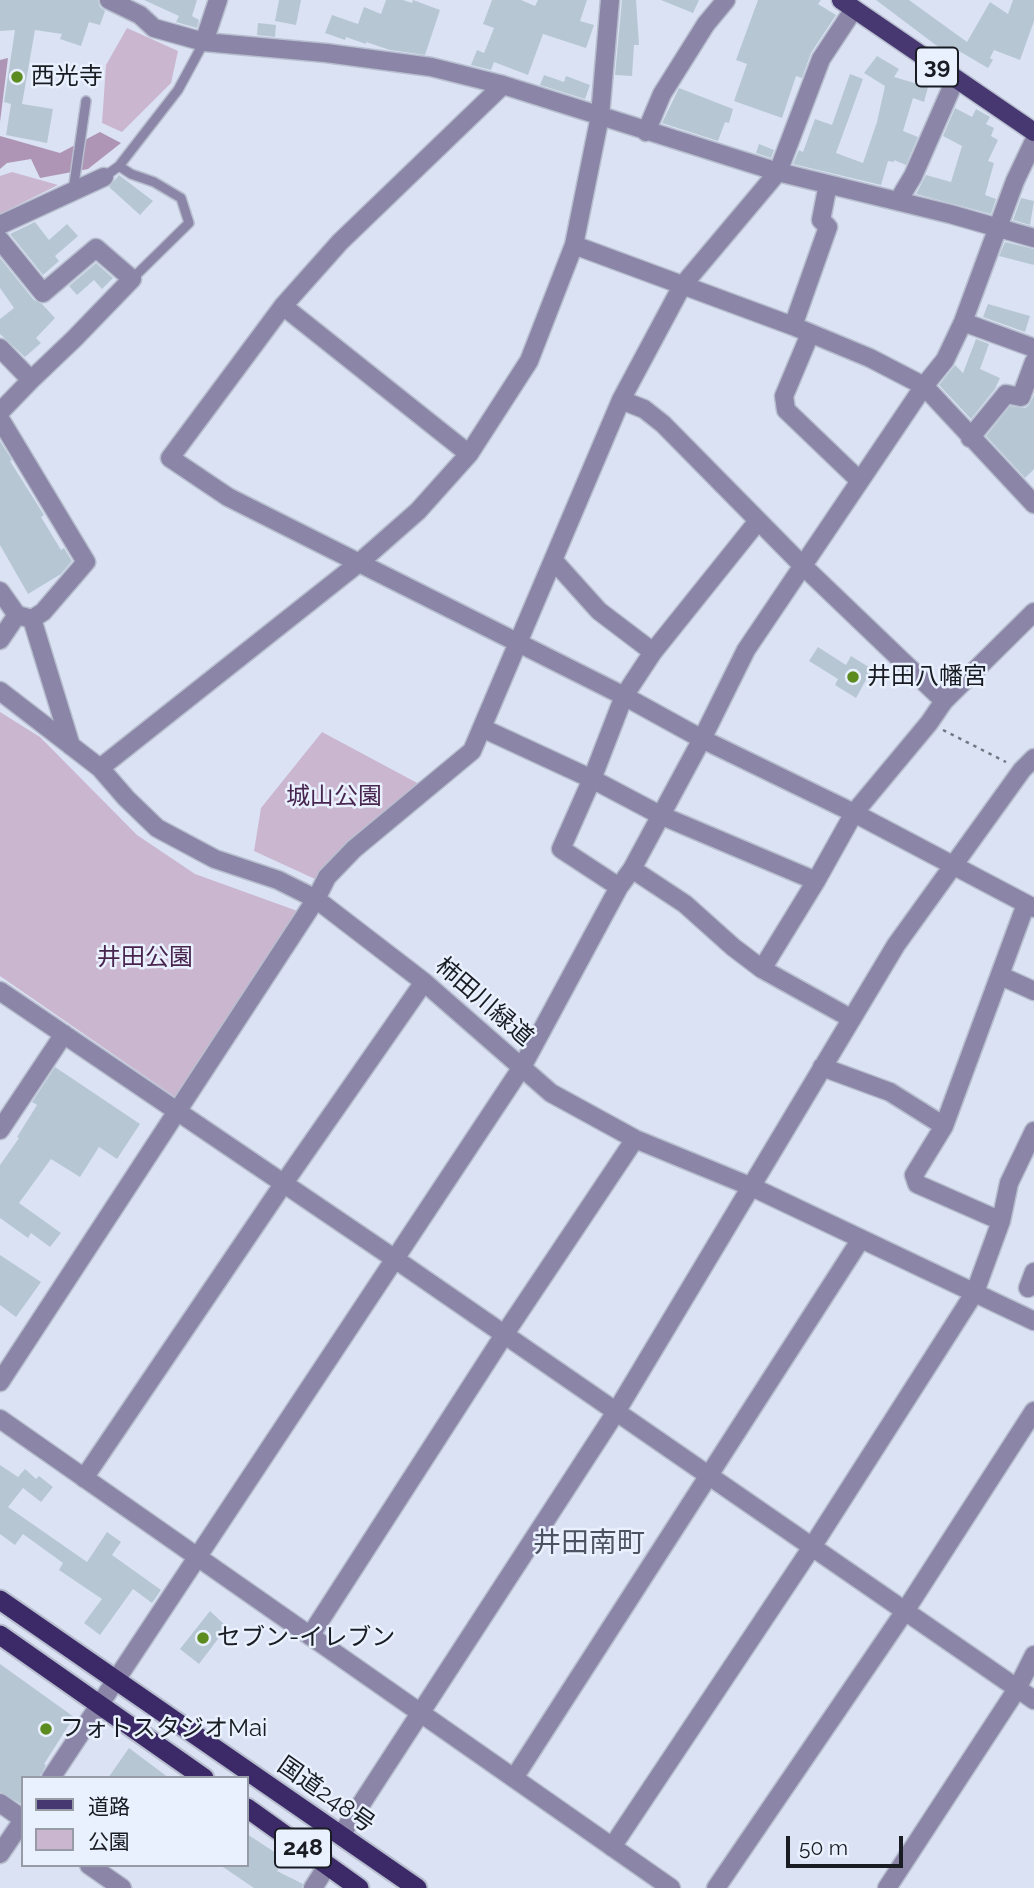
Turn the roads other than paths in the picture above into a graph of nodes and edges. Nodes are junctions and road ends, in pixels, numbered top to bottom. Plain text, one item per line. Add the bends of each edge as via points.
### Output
1 (109, 0) edge
2 (218, 0) edge
3 (610, 0) edge
4 (726, 0) edge
5 (847, 5) edge
6 (144, 8) edge
7 (204, 42) junction
8 (955, 80) junction
9 (503, 85) junction
10 (86, 101) dead end
11 (600, 116) junction
12 (646, 132) junction
13 (1034, 132) edge
14 (1034, 141) edge
15 (119, 166) junction
16 (778, 172) junction
17 (104, 177) joint
18 (828, 184) junction
19 (73, 191) junction
20 (898, 201) junction
21 (0, 225) edge
22 (998, 227) junction
23 (1034, 238) edge
24 (0, 240) edge
25 (574, 245) junction
26 (132, 279) junction
27 (682, 286) junction
28 (283, 306) junction
29 (963, 322) junction
30 (793, 326) junction
31 (810, 334) junction
32 (0, 348) edge
33 (1034, 348) edge
34 (1034, 362) edge
35 (31, 380) junction
36 (924, 386) junction
37 (621, 400) junction
38 (0, 412) edge
39 (0, 419) edge
40 (971, 438) junction
41 (469, 454) junction
42 (860, 481) junction
43 (1034, 504) edge
44 (758, 521) junction
45 (554, 561) junction
46 (360, 562) junction
47 (802, 565) junction
48 (0, 591) edge
49 (1034, 612) edge
50 (25, 617) junction
51 (0, 640) edge
52 (519, 643) junction
53 (653, 652) junction
54 (0, 691) edge
55 (624, 696) junction
56 (944, 701) junction
57 (482, 728) junction
58 (702, 739) junction
59 (71, 746) junction
60 (100, 768) junction
61 (1030, 768) edge
62 (592, 779) junction
63 (854, 813) junction
64 (660, 815) junction
65 (951, 866) junction
66 (632, 869) junction
67 (816, 881) junction
68 (619, 887) junction
69 (316, 899) junction
70 (1030, 906) edge
71 (762, 969) junction
72 (1001, 976) junction
73 (424, 982) junction
74 (0, 990) edge
75 (1034, 991) edge
76 (852, 1019) junction
77 (64, 1034) junction
78 (522, 1067) junction
79 (822, 1067) junction
80 (177, 1111) junction
81 (944, 1126) junction
82 (0, 1130) edge
83 (1034, 1131) edge
84 (635, 1139) junction
85 (284, 1183) junction
86 (752, 1187) junction
87 (1001, 1221) junction
88 (861, 1238) junction
89 (395, 1259) junction
90 (975, 1292) junction
91 (1034, 1321) edge
92 (504, 1335) junction
93 (0, 1382) edge
94 (1034, 1410) edge
95 (616, 1412) junction
96 (0, 1419) edge
97 (709, 1476) junction
98 (84, 1478) junction
99 (812, 1547) junction
100 (197, 1557) junction
101 (0, 1600) edge
102 (905, 1611) junction
103 (0, 1634) edge
104 (310, 1636) junction
105 (1034, 1655) edge
106 (116, 1680) junction
107 (1017, 1689) junction
108 (1034, 1700) edge
109 (100, 1703) junction
110 (419, 1712) junction
111 (52, 1776) edge
112 (201, 1776) edge
113 (513, 1778) junction
114 (0, 1803) edge
115 (248, 1809) edge
116 (21, 1818) edge
117 (21, 1822) edge
118 (341, 1835) junction
119 (612, 1847) junction
120 (0, 1854) edge
121 (327, 1866) junction
122 (92, 1867) edge
123 (122, 1888) edge
124 (313, 1888) edge
125 (359, 1888) edge
126 (417, 1888) edge
127 (671, 1888) edge
128 (716, 1888) edge
129 (887, 1888) edge

1 - 6 street
2 - 7 street
3 - 11 street
4 - 12 street via 662,94
5 - 8 main road, 39
5 - 16 street
6 - 7 street via 155,28
7 - 9 street via 431,67
7 - 15 lane via 178,90
8 - 13 main road, 39
8 - 20 street
9 - 11 street
9 - 28 street via 340,242
10 - 19 lane
11 - 12 street
11 - 25 street
12 - 16 street
14 - 22 street
15 - 17 lane
15 - 26 lane via 181,198 190,223
16 - 18 street
16 - 27 street
17 - 19 street
18 - 20 street
18 - 30 street via 821,219 828,227
19 - 21 street
20 - 22 street
22 - 23 street
22 - 29 street
24 - 26 street via 43,293 96,248
25 - 27 street
25 - 41 street via 529,361
26 - 35 street
27 - 30 street
27 - 37 street
28 - 41 street
28 - 46 street via 170,458 228,497
29 - 33 street
29 - 36 street via 944,360
30 - 31 street
31 - 36 street
31 - 42 street via 784,396 786,411
32 - 35 street
34 - 40 street via 1021,397 1006,394
35 - 38 street
36 - 40 street
36 - 42 street
37 - 44 street via 644,409 663,424
37 - 45 street
39 - 50 street via 86,562 43,611
40 - 43 street
41 - 46 street via 418,511
42 - 47 street
44 - 47 street
44 - 53 street
45 - 52 street
45 - 53 street via 599,611
46 - 52 street
46 - 60 street
47 - 56 street
47 - 58 street via 746,650
48 - 50 street
49 - 56 street
50 - 51 street
50 - 59 street
52 - 55 street
52 - 57 street
53 - 55 street
54 - 59 street, 柿田川緑道
55 - 58 street
55 - 62 street
56 - 63 street
57 - 62 street
57 - 69 street via 472,751 354,849 327,877
58 - 63 street
58 - 64 street
59 - 60 street, 柿田川緑道
60 - 69 street, 柿田川緑道 via 157,828 215,859 278,880
61 - 65 street
62 - 64 street
62 - 68 street via 561,849
63 - 65 street
63 - 67 street
64 - 66 street
64 - 67 street
65 - 70 street
65 - 76 street
66 - 68 street
66 - 71 street via 685,904
67 - 71 street
68 - 78 street
69 - 73 street, 柿田川緑道
69 - 80 street
70 - 72 street
71 - 76 street
72 - 75 street
72 - 81 street
73 - 78 street, 柿田川緑道
73 - 85 street
74 - 77 street
76 - 79 street
77 - 80 street
77 - 82 street
78 - 84 street, 柿田川緑道 via 551,1093
78 - 89 street
79 - 81 street via 890,1092
79 - 86 street
80 - 85 street
80 - 93 street
81 - 87 street via 914,1175 917,1184
83 - 87 street via 1009,1183
84 - 86 street, 柿田川緑道
84 - 92 street
85 - 89 street
85 - 98 street
86 - 88 street, 柿田川緑道
86 - 95 street
87 - 90 street
88 - 90 street, 柿田川緑道
88 - 97 street
89 - 92 street
89 - 100 street
90 - 91 street, 柿田川緑道
90 - 99 street
92 - 95 street
92 - 104 street
94 - 102 street
95 - 97 street
95 - 110 street
96 - 98 street
97 - 99 street
97 - 113 street
98 - 100 street
99 - 102 street
99 - 119 street
100 - 104 street
100 - 106 street
101 - 106 highway, 国道248号 / 248
102 - 107 street
102 - 128 street
103 - 109 highway
104 - 110 street
105 - 107 street
106 - 109 street
106 - 118 highway, 国道248号 / 248
107 - 108 street
107 - 129 street
109 - 111 street
109 - 112 highway
110 - 113 street
110 - 118 street
113 - 119 street
114 - 116 street
115 - 121 highway, 248
117 - 120 street
118 - 126 highway, 国道248号 / 248
119 - 127 street
121 - 124 street
121 - 125 highway, 248
122 - 123 street

